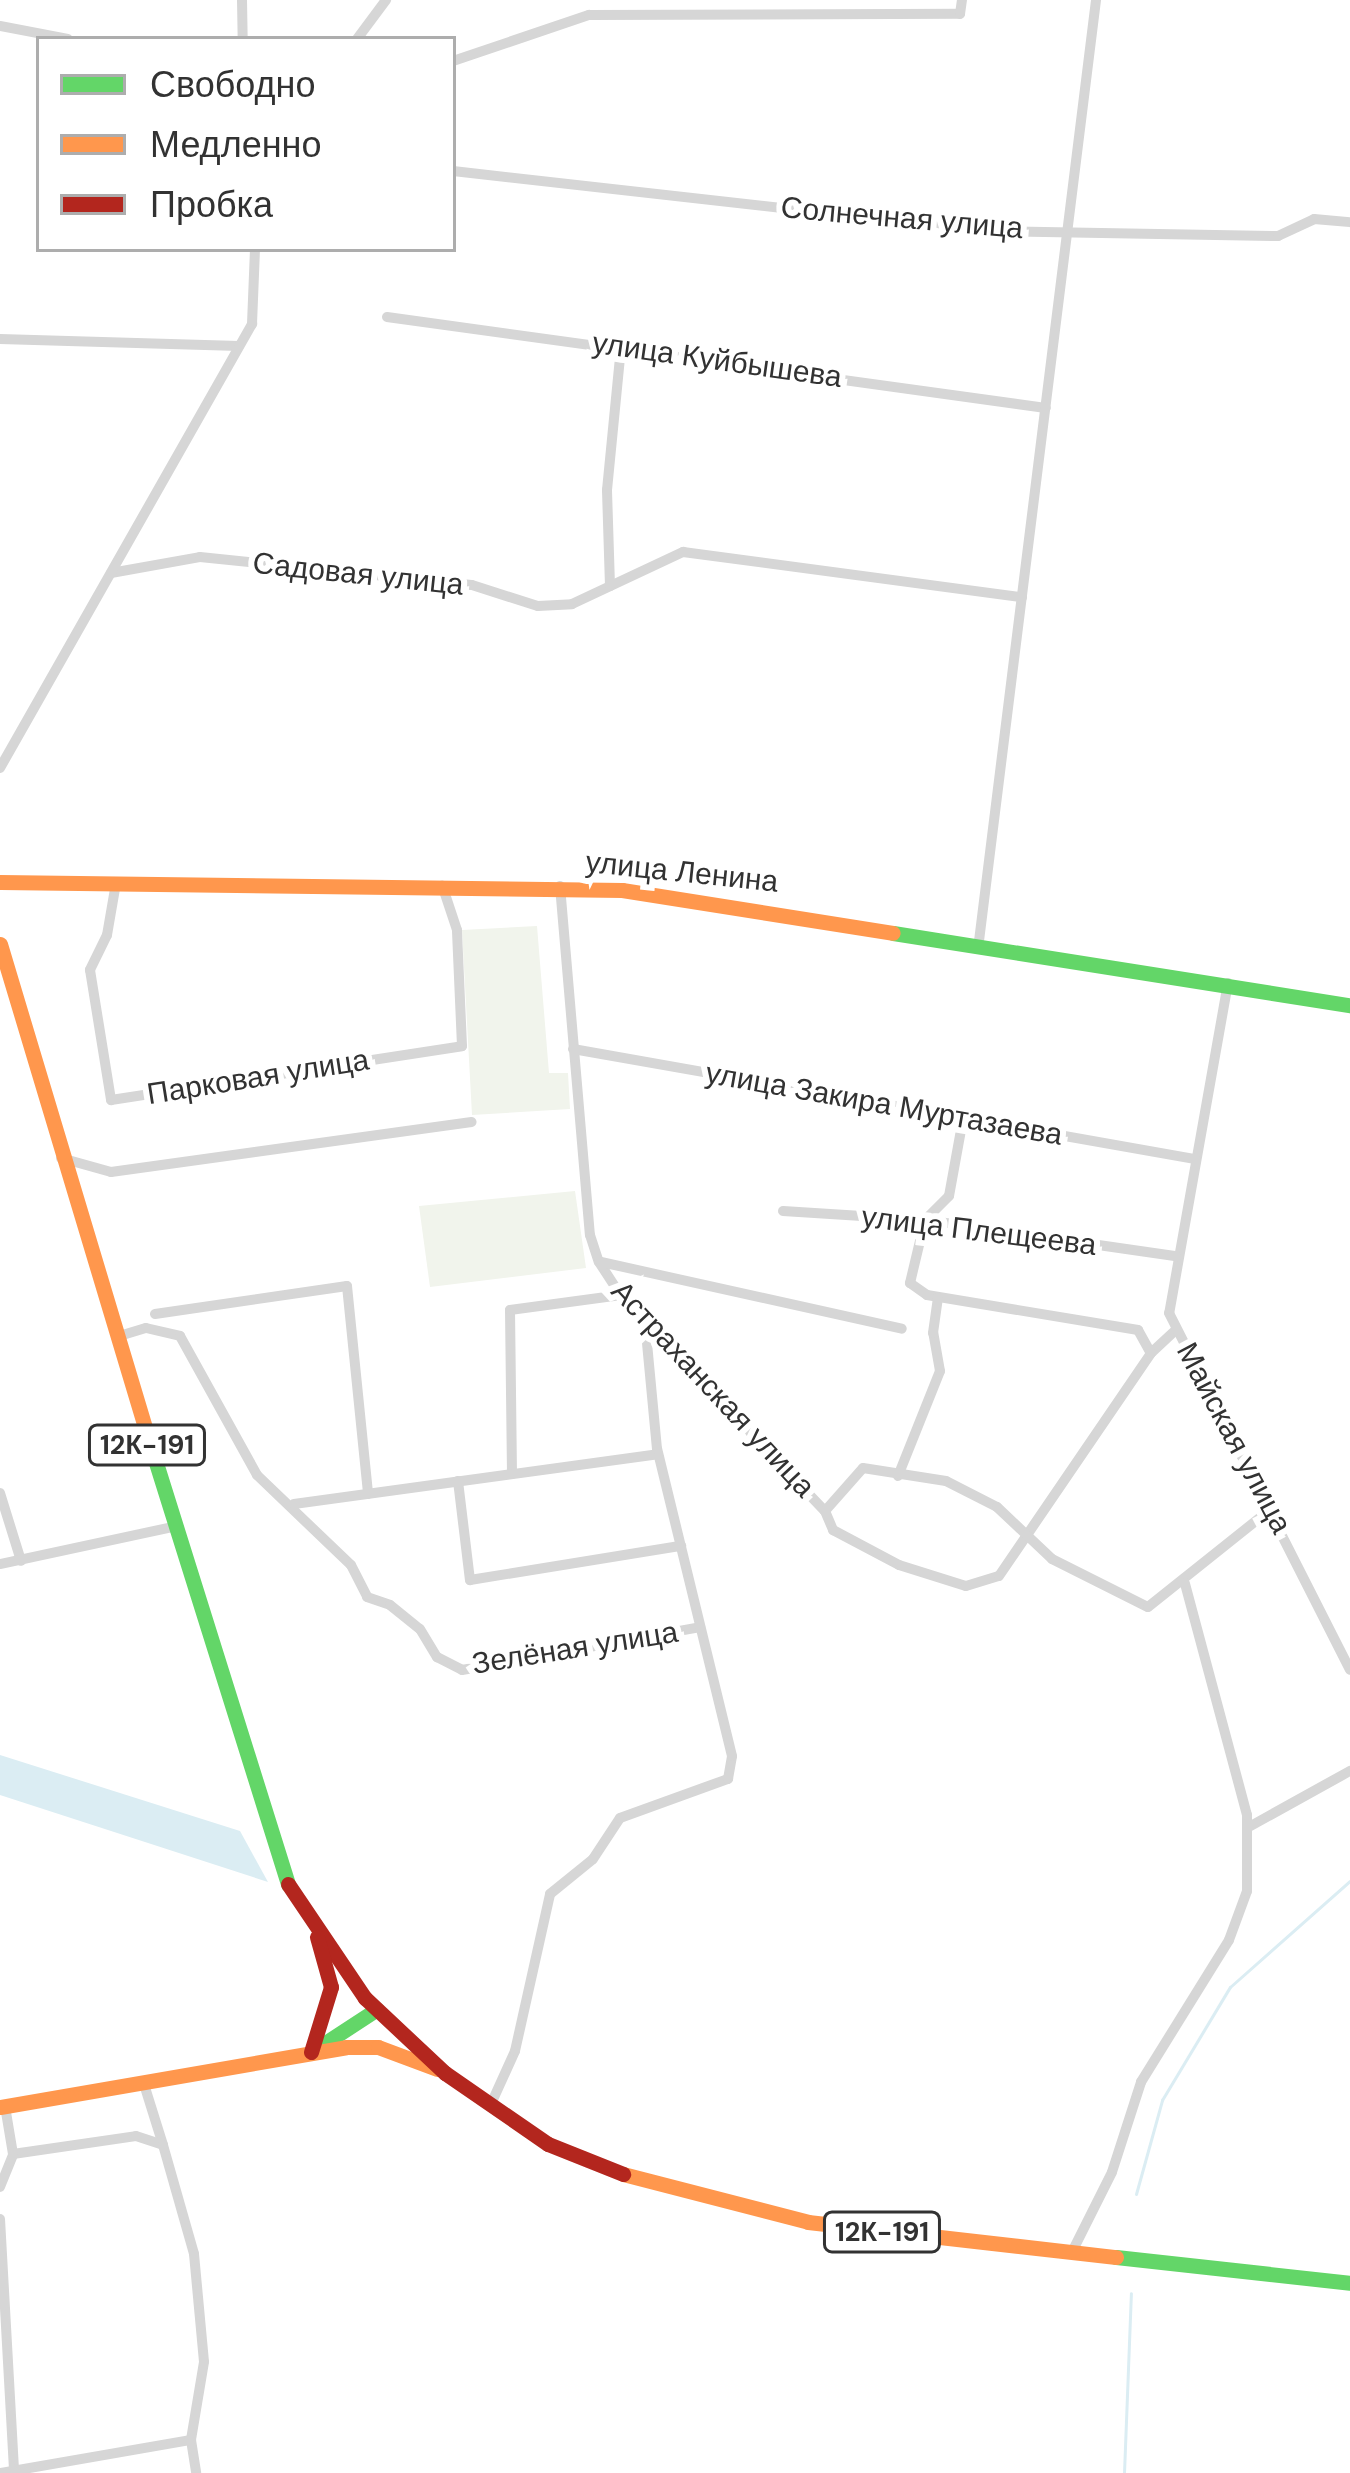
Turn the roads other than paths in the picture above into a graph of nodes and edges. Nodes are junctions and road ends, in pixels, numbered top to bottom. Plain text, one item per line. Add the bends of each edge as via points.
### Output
1 (242, 0) edge
2 (386, 0) edge
3 (962, 0) edge
4 (1096, 0) edge
5 (0, 26) edge
6 (52, 36) edge
7 (243, 36) edge
8 (359, 36) edge
9 (456, 60) edge
10 (456, 171) edge
11 (1350, 222) edge
12 (1066, 229) junction
13 (255, 252) edge
14 (387, 317) dead end
15 (0, 339) edge
16 (239, 346) junction
17 (621, 346) junction
18 (1046, 408) junction
19 (110, 573) junction
20 (610, 586) junction
21 (1022, 597) junction
22 (0, 768) edge
23 (0, 882) edge
24 (116, 884) junction
25 (442, 885) junction
26 (560, 886) junction
27 (979, 941) junction
28 (0, 944) edge
29 (1228, 983) junction
30 (1350, 1005) edge
31 (573, 1049) junction
32 (963, 1119) junction
33 (472, 1122) dead end
34 (62, 1158) junction
35 (1195, 1159) junction
36 (783, 1211) dead end
37 (925, 1220) junction
38 (1176, 1256) junction
39 (599, 1262) junction
40 (621, 1295) junction
41 (938, 1297) junction
42 (154, 1314) dead end
43 (645, 1321) junction
44 (902, 1329) dead end
45 (1176, 1330) junction
46 (115, 1337) junction
47 (1151, 1353) junction
48 (658, 1454) junction
49 (512, 1474) junction
50 (898, 1476) junction
51 (458, 1481) junction
52 (0, 1493) edge
53 (368, 1494) junction
54 (294, 1504) junction
55 (1272, 1508) junction
56 (825, 1510) junction
57 (172, 1528) junction
58 (1026, 1536) junction
59 (681, 1546) junction
60 (21, 1562) junction
61 (0, 1564) edge
62 (1185, 1583) junction
63 (700, 1628) junction
64 (1350, 1670) edge
65 (1350, 1771) edge
66 (1247, 1828) junction
67 (317, 1937) junction
68 (377, 2009) junction
69 (311, 2052) junction
70 (446, 2073) junction
71 (143, 2081) junction
72 (490, 2104) junction
73 (3, 2106) edge
74 (163, 2145) junction
75 (13, 2153) junction
76 (0, 2187) edge
77 (0, 2219) edge
78 (1071, 2255) junction
79 (1350, 2283) edge
80 (191, 2440) junction
81 (7, 2471) edge
82 (196, 2473) edge

1 - 7 street
2 - 8 street
3 - 9 street via 960,14 589,15
4 - 12 street
5 - 6 street
10 - 12 street, Солнечная улица via 985,231
11 - 12 street, Солнечная улица via 1314,219 1278,236
12 - 18 street
13 - 16 street via 252,324
14 - 17 street, улица Куйбышева
15 - 16 street
16 - 19 street
17 - 18 street, улица Куйбышева
17 - 20 street via 607,490
18 - 21 street
19 - 20 street, Садовая улица via 200,557 472,586 538,606 572,604
19 - 22 street
20 - 21 street, Садовая улица via 683,551
21 - 27 street
23 - 24 main road, улица Ленина
24 - 25 main road, улица Ленина
24 - 25 street, Парковая улица via 90,970 111,1100 463,1046 457,930
25 - 26 main road, улица Ленина
26 - 27 main road, улица Ленина
26 - 31 street, Астраханская улица
27 - 29 main road, улица Ленина
28 - 34 main road, 12К-191
29 - 30 main road, улица Ленина
29 - 35 street, Майская улица
31 - 32 street, улица Закира Муртазаева
31 - 39 street, Астраханская улица
32 - 35 street, улица Закира Муртазаева
32 - 37 street via 949,1196
33 - 34 street via 111,1172
34 - 46 main road, 12К-191
35 - 38 street, Майская улица
36 - 37 street, улица Плещеева
37 - 38 street, улица Плещеева
37 - 41 street via 910,1283
38 - 45 street, Майская улица via 1168,1313
39 - 40 street, Астраханская улица
39 - 44 street
40 - 43 street, Астраханская улица
40 - 49 street via 510,1310
41 - 47 street via 1138,1330
41 - 50 street via 940,1371
42 - 53 street via 347,1286
43 - 48 street
43 - 56 street, Астраханская улица
45 - 47 street, Астраханская улица
45 - 55 street, Майская улица
46 - 54 street, Зелёная улица via 146,1328 180,1336 257,1475
46 - 57 main road, 12К-191
47 - 58 street, Астраханская улица
48 - 49 street
48 - 59 street
49 - 51 street
50 - 56 street via 863,1468
50 - 58 street via 946,1481 997,1507
51 - 53 street
51 - 59 street via 470,1580
52 - 60 street
53 - 54 street
54 - 63 street, Зелёная улица via 351,1565 367,1597 390,1605 421,1629 437,1657 462,1670
55 - 62 street
55 - 64 street, Майская улица
56 - 58 street, Астраханская улица via 833,1530 899,1565 966,1586 998,1576
57 - 60 street
57 - 67 main road, 12К-191 via 262,1817
58 - 62 street via 1097,1588 1148,1607
59 - 63 street
60 - 61 street
62 - 66 street
63 - 72 street via 732,1756 728,1779 620,1817 593,1858 550,1894 514,2051
65 - 66 street
66 - 78 street via 1247,1891 1229,1940 1142,2082 1112,2172
67 - 68 main road, 12К-191
67 - 69 main road via 331,1987
68 - 69 main road
68 - 70 main road, 12К-191
69 - 70 main road via 378,2047
69 - 71 main road
70 - 72 main road, 12К-191
71 - 73 main road
71 - 74 street
72 - 78 main road, 12К-191 via 548,2144 657,2188 808,2222
73 - 75 street
74 - 75 street via 136,2136
74 - 80 street via 194,2254 205,2362
75 - 76 street
77 - 81 street
78 - 79 main road, 12К-191
80 - 81 street
80 - 82 street

